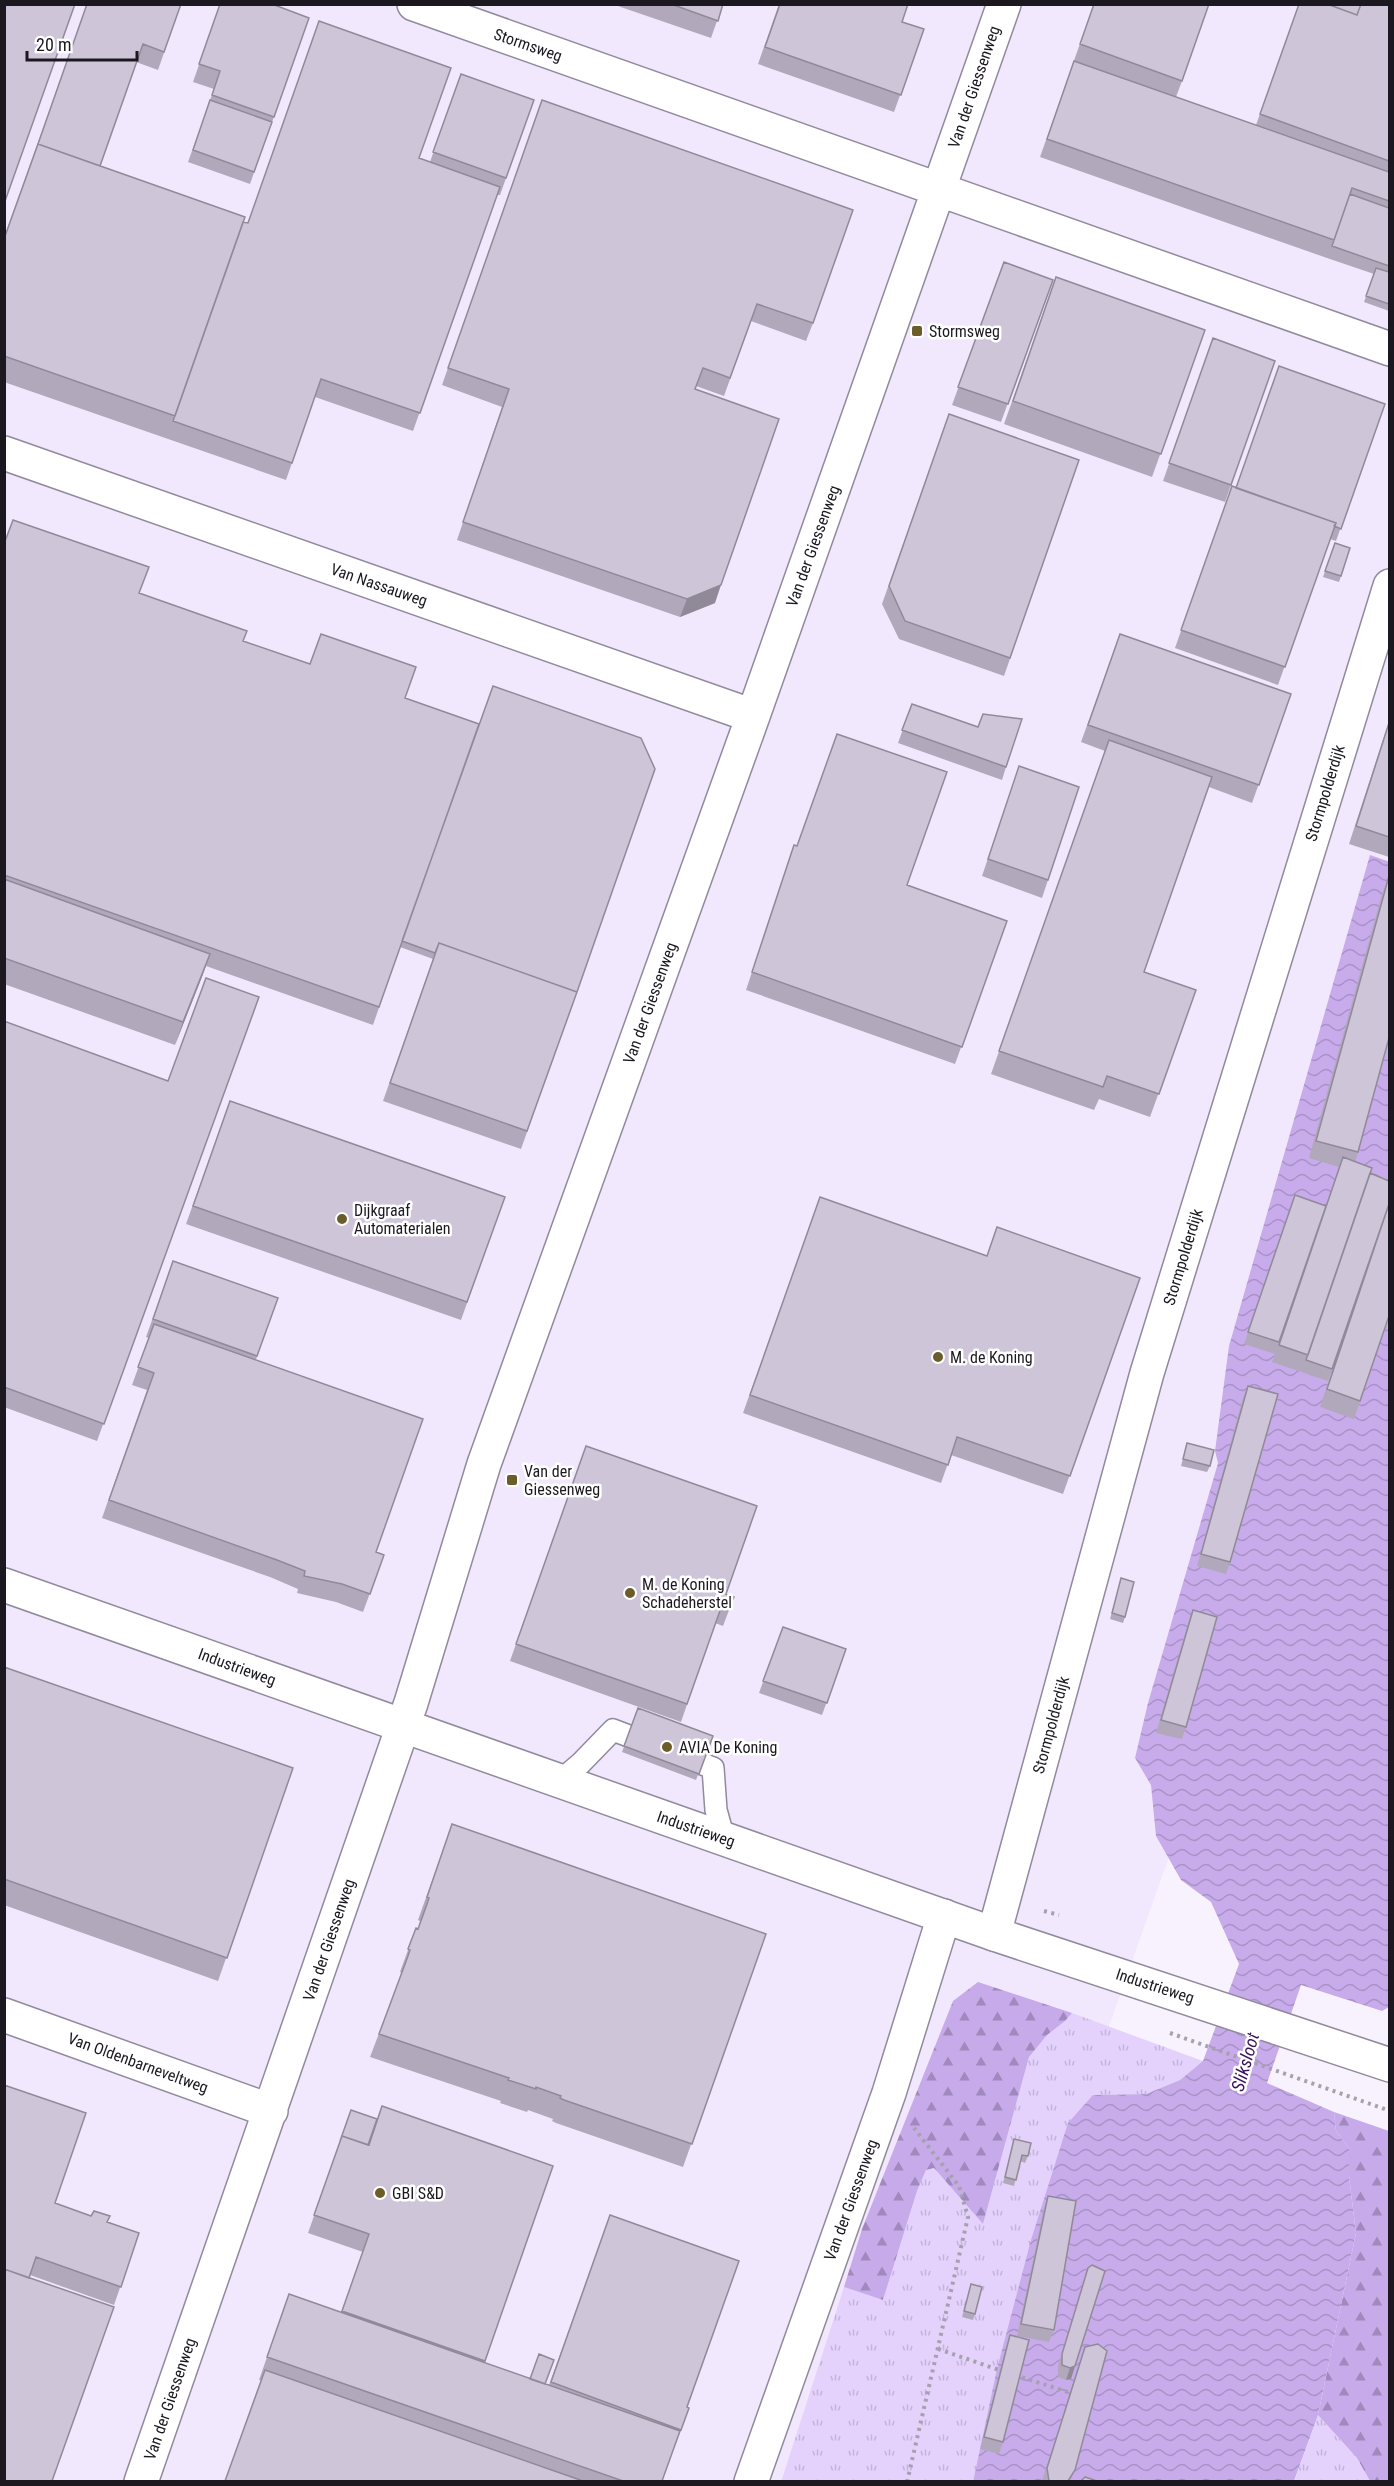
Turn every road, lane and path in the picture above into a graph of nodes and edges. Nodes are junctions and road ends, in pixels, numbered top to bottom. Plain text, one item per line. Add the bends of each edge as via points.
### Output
1 (1004, 4) edge
2 (432, 8) edge
3 (939, 188) junction
4 (1389, 349) edge
5 (4, 453) edge
6 (1389, 586) edge
7 (753, 716) junction
8 (4, 1585) edge
9 (403, 1726) junction
10 (560, 1781) junction
11 (724, 1839) junction
12 (944, 1916) junction
13 (994, 1934) junction
14 (4, 2015) edge
15 (1197, 2043) dead end
16 (1385, 2063) edge
17 (889, 2093) junction
18 (271, 2110) junction
19 (1389, 2111) edge
20 (938, 2349) junction
21 (1076, 2395) edge
22 (141, 2481) edge
23 (751, 2481) edge
24 (907, 2481) edge

1 - 3 street, Van der Giessenweg
2 - 3 street, Stormsweg
3 - 4 street, Stormsweg
3 - 7 street, Van der Giessenweg
5 - 7 street, Van Nassauweg
6 - 13 street, Stormpolderdijk via 1147,1373
7 - 9 street, Van der Giessenweg via 484,1464
8 - 9 street, Industrieweg
9 - 10 street, Industrieweg
9 - 18 street, Van der Giessenweg
10 - 11 street, Industrieweg
10 - 11 lane via 613,1730 629,1735 713,1768 716,1810
11 - 12 street, Industrieweg
12 - 13 street, Industrieweg
12 - 17 street, Van der Giessenweg
13 - 16 street, Industrieweg
14 - 18 street, Van Oldenbarneveltweg
15 - 19 path
17 - 20 path via 959,2186 968,2217
17 - 23 street, Van der Giessenweg
18 - 22 street, Van der Giessenweg
20 - 21 path
20 - 24 path

